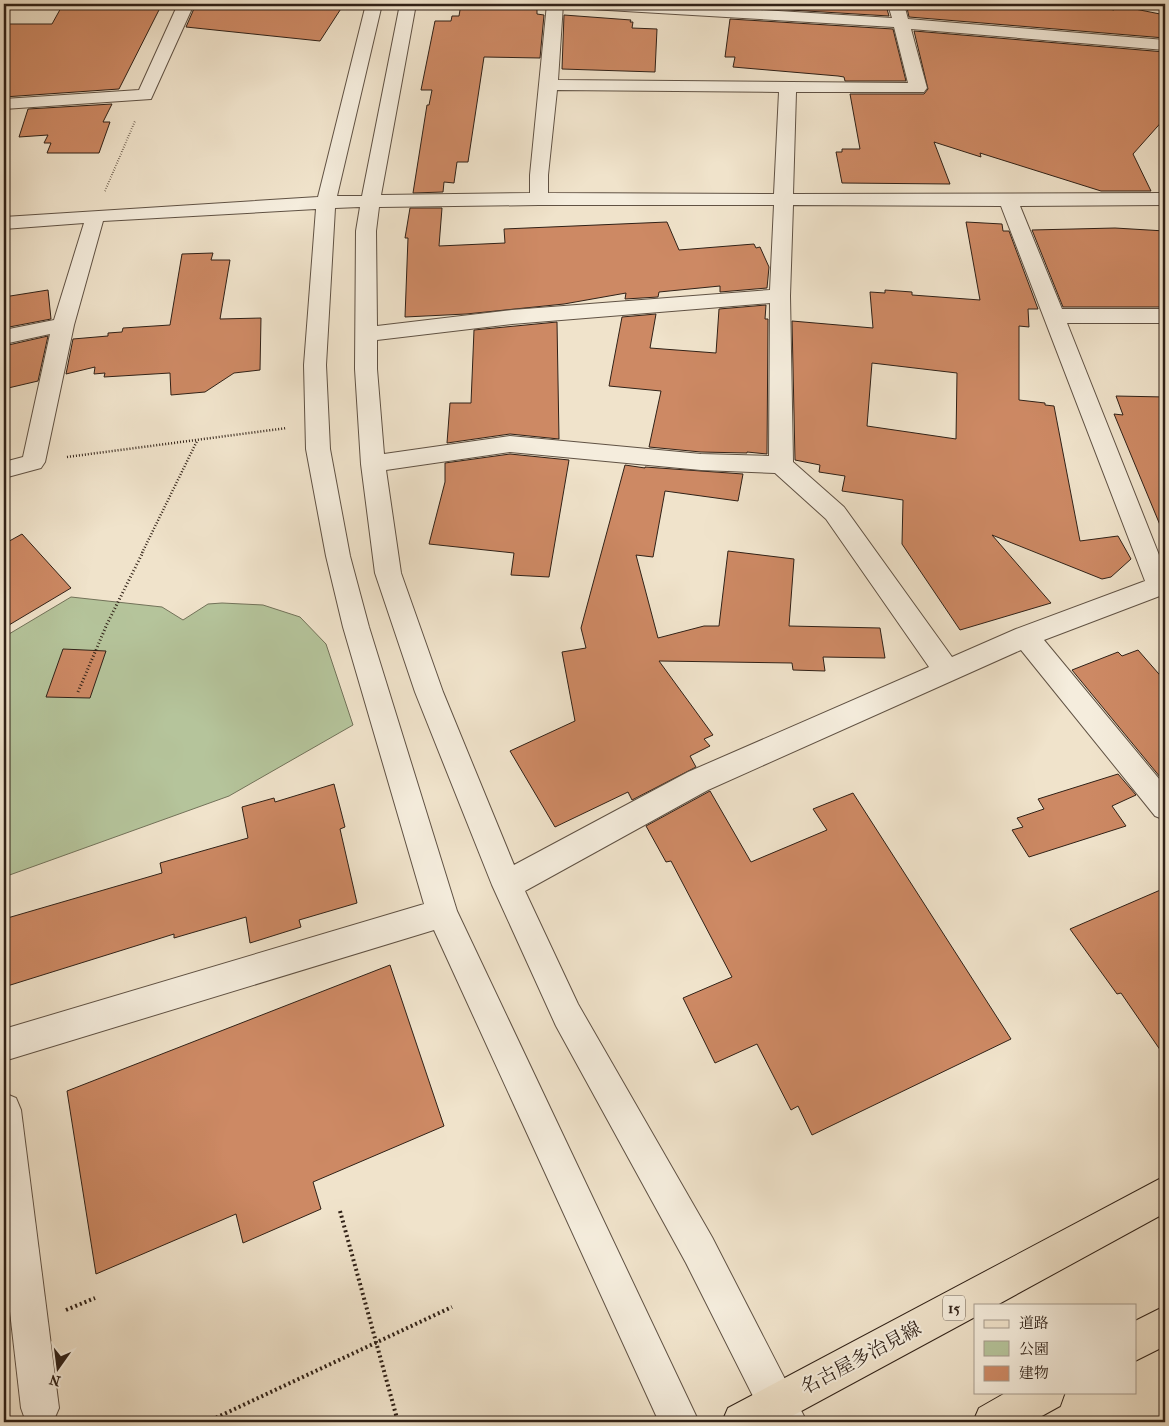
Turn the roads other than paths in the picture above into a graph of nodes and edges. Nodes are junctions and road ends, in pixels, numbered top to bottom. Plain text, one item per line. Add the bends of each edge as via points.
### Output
1 (186, 4) edge
2 (374, 4) edge
3 (408, 4) edge
4 (555, 4) edge
5 (591, 4) edge
6 (896, 4) edge
7 (901, 23) junction
8 (1165, 45) edge
9 (549, 85) junction
10 (788, 88) junction
11 (4, 104) edge
12 (539, 199) junction
13 (785, 199) junction
14 (1165, 199) edge
15 (370, 201) junction
16 (1010, 201) junction
17 (326, 202) junction
18 (95, 217) junction
19 (4, 224) edge
20 (780, 296) junction
21 (1053, 316) junction
22 (1165, 316) edge
23 (63, 325) junction
24 (366, 334) junction
25 (4, 337) edge
26 (373, 464) junction
27 (780, 465) junction
28 (4, 470) edge
29 (1162, 585) edge
30 (1025, 636) junction
31 (947, 671) junction
32 (1165, 807) edge
33 (507, 885) junction
34 (442, 913) junction
35 (4, 1045) edge
36 (4, 1110) edge
37 (1165, 1194) edge
38 (1165, 1325) edge
39 (1136, 1341) edge
40 (1043, 1394) edge
41 (40, 1408) dead end
42 (782, 1413) edge
43 (679, 1422) edge
44 (742, 1422) edge
45 (994, 1422) edge

1 - 11 street via 145,95
2 - 17 street
3 - 15 street
4 - 9 street
5 - 7 street
6 - 7 street
7 - 8 street
7 - 10 street via 918,88
9 - 10 street
9 - 12 street
10 - 13 street
12 - 13 street
12 - 15 street
13 - 16 street
13 - 20 street
14 - 16 street
15 - 17 street
15 - 24 street via 366,230
16 - 21 street
17 - 18 street
17 - 34 street via 315,365 318,449 336,546 356,627
18 - 19 street
18 - 23 street
20 - 24 street via 512,317
20 - 27 street
21 - 22 street
21 - 29 street
23 - 25 street
23 - 28 street via 33,462
24 - 26 street
26 - 27 street via 510,444 701,462
26 - 33 street via 388,573 429,692
27 - 31 street via 835,513
29 - 30 street
30 - 31 street
30 - 32 street
31 - 33 street via 698,781
33 - 42 street via 567,1015 699,1250
34 - 35 street
34 - 43 street
36 - 41 street
37 - 42 main road, 名古屋多治見線 / 15
38 - 39 main road
40 - 45 main road
42 - 44 main road, 名古屋多治見線 / 15

